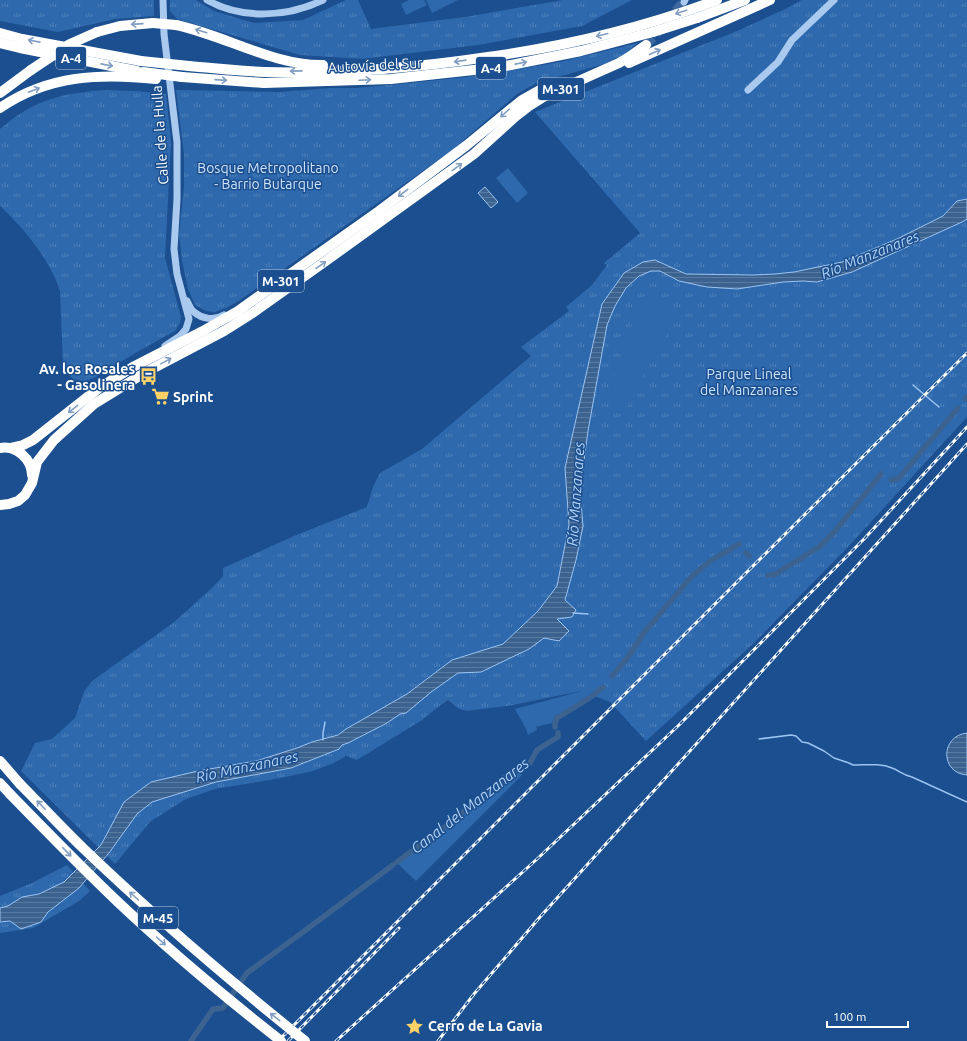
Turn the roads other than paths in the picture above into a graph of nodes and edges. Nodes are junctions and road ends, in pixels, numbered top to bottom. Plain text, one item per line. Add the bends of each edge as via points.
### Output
1 (207, 0) edge
2 (323, 0) edge
3 (717, 0) edge
4 (745, 0) edge
5 (770, 0) edge
6 (834, 0) edge
7 (162, 1) edge
8 (0, 33) edge
9 (0, 43) edge
10 (646, 45) tunnel mouth
11 (405, 67) junction
12 (28, 72) junction
13 (594, 74) junction
14 (142, 75) junction
15 (0, 88) edge
16 (748, 90) dead end
17 (0, 93) edge
18 (530, 106) junction
19 (0, 108) edge
20 (281, 281) junction
21 (181, 290) junction
22 (133, 366) junction
23 (3, 447) edge
24 (32, 483) junction
25 (2, 504) edge
26 (0, 762) edge
27 (0, 783) edge
28 (281, 1041) edge
29 (305, 1041) edge

1 - 2 street via 237,11 273,14 308,7
3 -> 11 highway, Autovía del Sur / A-4 via 653,22 557,46
14 -> 4 highway, Autovía del Sur / A-4, bridge via 264,82 391,79 501,67 581,51 653,32
18 -> 5 highway
6 - 16 street via 792,40 778,62
7 - 21 street, Calle de la Hulla via 177,142 174,249
11 -> 8 highway, Autovía del Sur / A-4, bridge via 265,72 189,66 141,61
9 -> 14 highway, Autovía del Sur / A-4
10 - 13 highway, M-301 via 619,64
11 -> 12 highway, bridge via 380,64 317,65 291,61 211,34 176,25 153,23 120,26 97,32 70,44
12 - 15 highway
12 - 17 highway
13 - 18 highway, M-301 via 545,96
13 -> 20 highway, M-301 via 554,85 522,100 468,145
19 -> 14 highway via 24,94 63,81 92,76
24 -> 18 highway, M-301 via 36,462 54,440 94,404 254,312 474,154
20 - 21 street via 221,317 210,319 193,312
20 - 22 highway, M-301 via 238,311
21 - 22 street via 189,320 186,329 180,336
22 -> 23 highway, M-301 via 99,388 33,440
23 - 24 highway, M-301 via 19,451 26,458 32,469
24 - 25 highway, M-301 via 26,495 18,501
29 -> 26 highway, M-45, bridge via 205,960 129,892 82,848
27 -> 28 highway, M-45, bridge via 120,904 194,971

